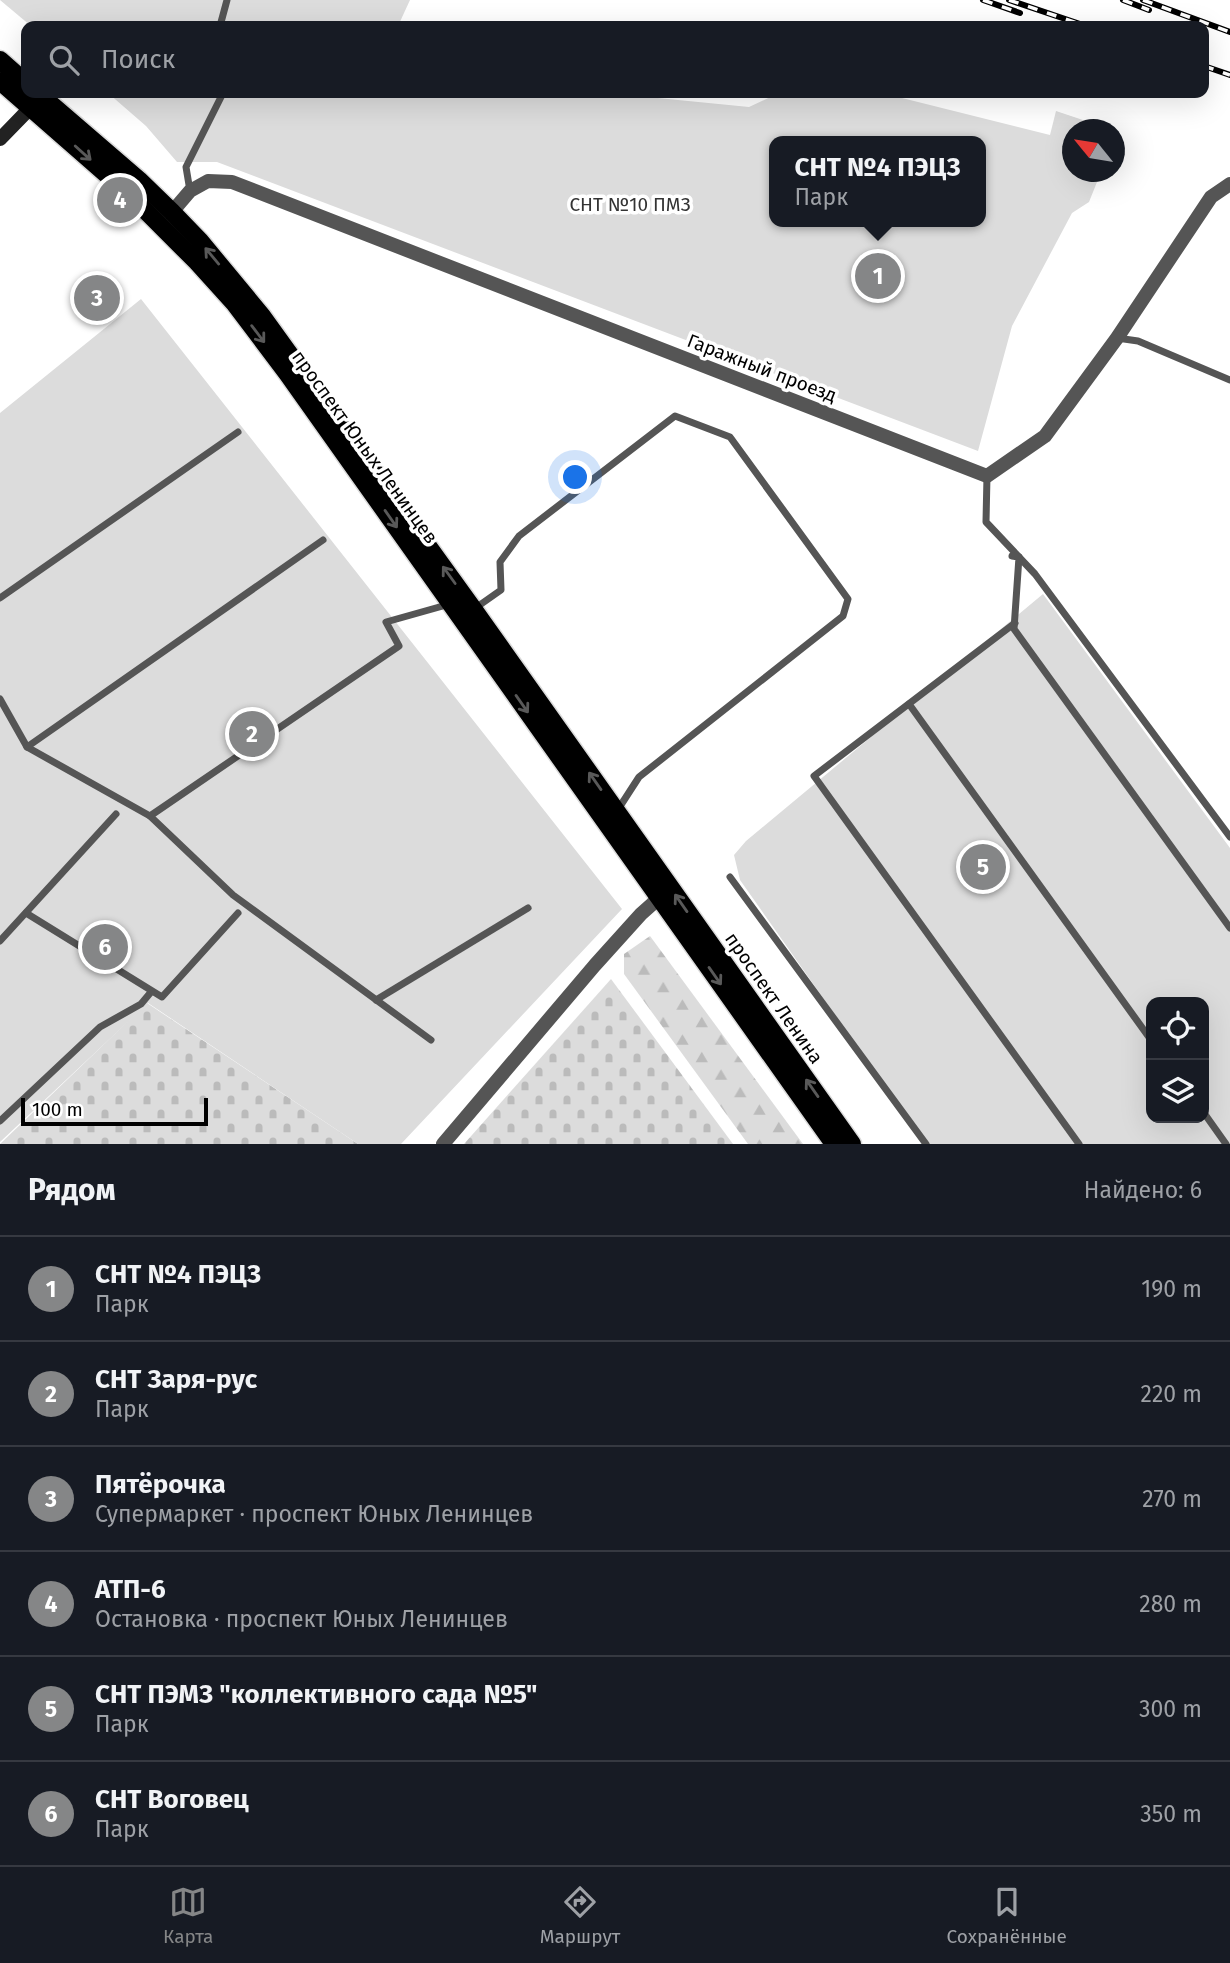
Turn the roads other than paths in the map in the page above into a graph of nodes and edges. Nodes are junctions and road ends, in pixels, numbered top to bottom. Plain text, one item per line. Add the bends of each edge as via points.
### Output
1 (228, 0) edge
2 (222, 21) edge
3 (0, 60) edge
4 (21, 79) edge
5 (0, 81) edge
6 (21, 91) edge
7 (220, 98) edge
8 (37, 99) edge
9 (0, 139) edge
10 (1230, 184) edge
11 (190, 191) junction
12 (172, 212) junction
13 (1117, 338) junction
14 (1230, 380) edge
15 (238, 432) dead end
16 (987, 476) junction
17 (323, 540) dead end
18 (1016, 557) junction
19 (0, 598) edge
20 (451, 603) junction
21 (474, 610) junction
22 (1015, 623) junction
23 (0, 699) edge
24 (909, 704) junction
25 (27, 747) junction
26 (617, 812) junction
27 (116, 814) dead end
28 (150, 816) junction
29 (1230, 837) edge
30 (730, 877) dead end
31 (655, 878) junction
32 (659, 898) junction
33 (528, 908) dead end
34 (26, 913) junction
35 (238, 913) dead end
36 (1230, 928) edge
37 (0, 941) edge
38 (151, 992) dead end
39 (376, 1000) junction
40 (1146, 1033) edge
41 (431, 1040) dead end
42 (1209, 1120) edge
43 (0, 1121) edge
44 (443, 1144) edge
45 (834, 1144) edge
46 (852, 1144) edge
47 (926, 1144) edge
48 (1079, 1144) edge
49 (1226, 1144) edge

1 - 2 lane
3 - 4 main road
5 - 6 main road, проспект Юных Ленинцев
7 - 11 lane via 186,167
8 - 9 main road
8 - 12 main road, проспект Юных Ленинцев
8 -> 20 main road, проспект Юных Ленинцев via 235,304
10 - 13 street via 1211,197
11 - 12 street
11 - 16 street, Гаражный проезд via 208,181 232,182
21 -> 12 main road, проспект Юных Ленинцев via 262,316
13 - 14 lane via 1138,341
13 - 16 street via 1045,436
15 - 19 lane
16 - 18 lane via 986,522
17 - 25 lane
18 - 22 lane
18 - 29 lane via 1035,574
20 - 28 lane via 386,622 399,646
20 -> 31 main road, проспект Юных Ленинцев
26 -> 21 main road, проспект Юных Ленинцев
21 - 26 lane via 501,590 500,562 519,536 675,416 730,437 848,599 843,616 639,777
22 - 24 lane
22 - 36 lane via 1014,629
23 - 25 lane
24 - 40 lane
24 - 48 lane via 814,776
25 - 28 lane
26 - 31 main road, проспект Юных Ленинцев
27 - 34 lane
28 - 39 lane via 233,895
30 - 47 lane
31 - 32 main road, проспект Ленина
46 -> 31 main road, проспект Ленина
32 - 44 street via 595,965
32 -> 45 main road, проспект Ленина
33 - 39 lane
34 - 35 lane via 162,997
34 - 37 lane
38 - 43 lane via 141,1004 100,1027
39 - 41 lane
42 - 49 lane

